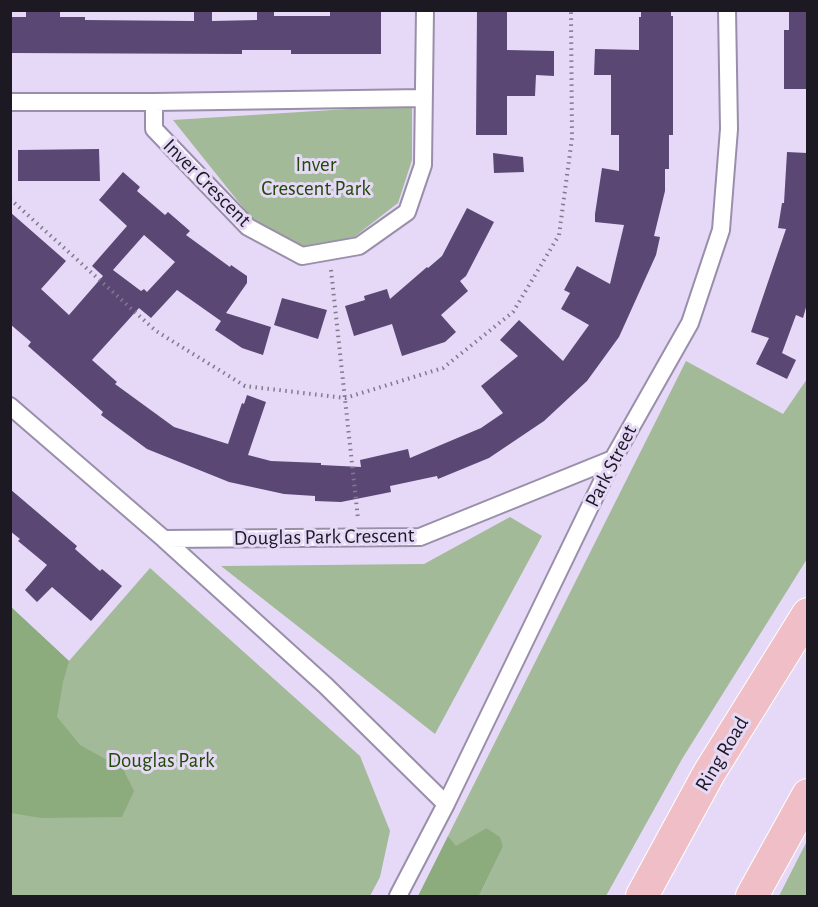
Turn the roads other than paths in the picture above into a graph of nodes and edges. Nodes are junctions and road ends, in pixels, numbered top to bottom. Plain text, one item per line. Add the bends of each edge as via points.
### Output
1 (425, 10) edge
2 (727, 10) edge
3 (423, 98) junction
4 (10, 102) edge
5 (154, 102) junction
6 (10, 406) edge
7 (613, 459) junction
8 (164, 539) junction
9 (807, 614) edge
10 (807, 795) edge
11 (446, 804) junction
12 (398, 897) edge
13 (642, 897) edge
14 (752, 897) edge

1 - 3 street, Inver Crescent
2 - 7 street, Park Street via 729,129 721,230 690,323
3 - 5 street
3 - 5 street, Inver Crescent via 423,165 407,212 359,246 302,256 248,227 154,129
4 - 5 street
6 - 8 street
7 - 8 street, Douglas Park Crescent via 420,537
7 - 11 street, Park Street
8 - 11 street via 326,686
9 - 13 highway, Ring Road via 709,772
10 - 14 highway
11 - 12 street, Park Street

